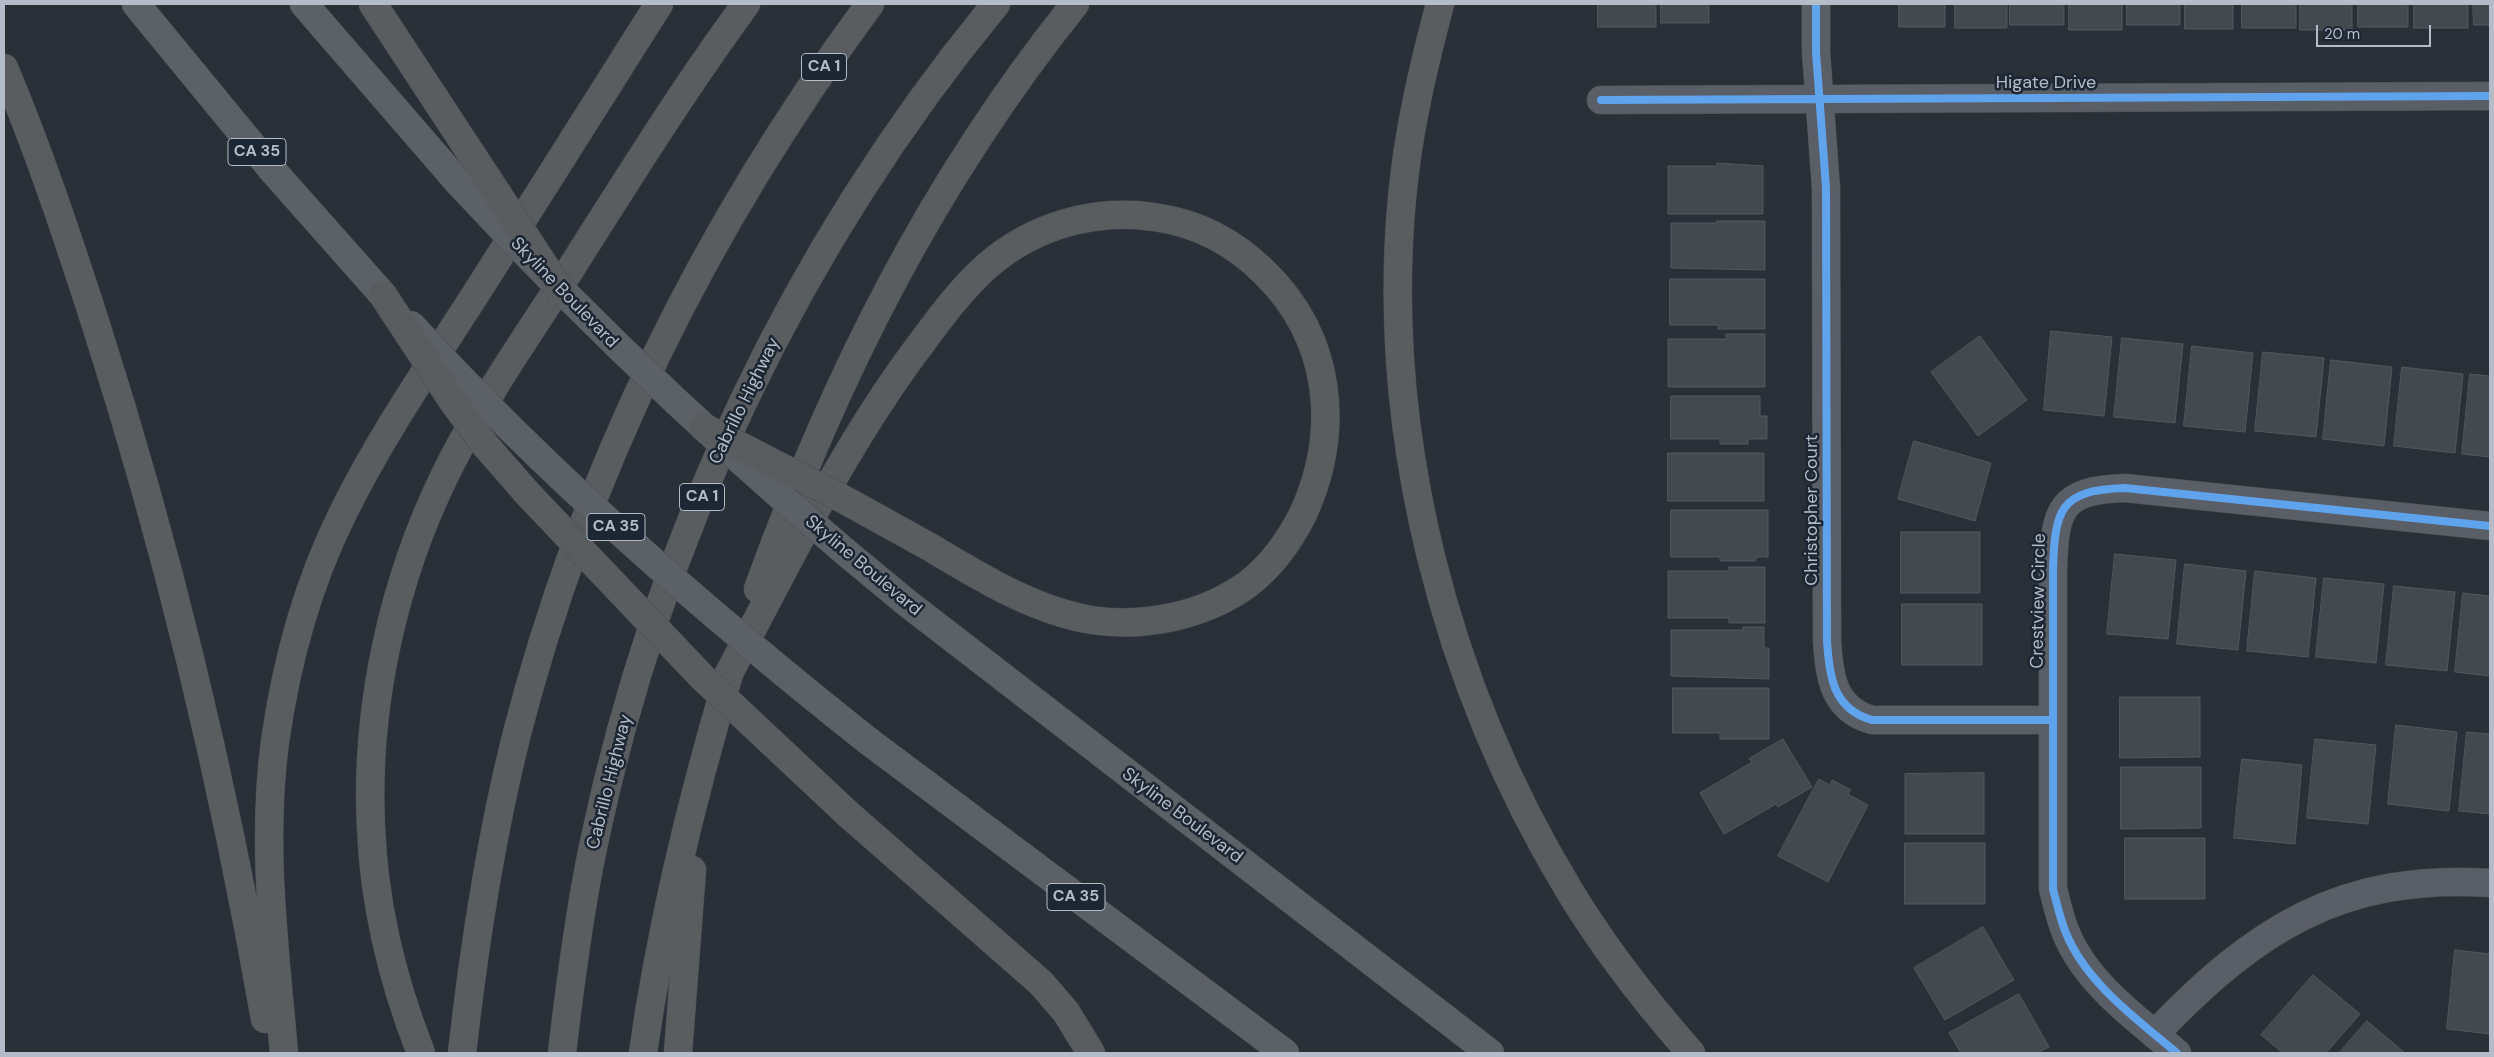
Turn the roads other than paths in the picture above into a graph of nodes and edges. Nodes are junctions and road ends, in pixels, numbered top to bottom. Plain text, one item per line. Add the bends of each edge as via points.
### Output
1 (136, 4) edge
2 (304, 4) edge
3 (373, 4) edge
4 (659, 4) edge
5 (746, 4) edge
6 (870, 4) edge
7 (996, 4) edge
8 (1074, 4) edge
9 (1440, 4) edge
10 (1816, 4) edge
11 (4, 68) edge
12 (2490, 96) edge
13 (1820, 99) junction
14 (1601, 100) dead end
15 (561, 292) junction
16 (383, 295) junction
17 (703, 427) junction
18 (2490, 526) edge
19 (728, 675) junction
20 (2052, 720) junction
21 (700, 778) junction
22 (2490, 883) edge
23 (2155, 1034) junction
24 (271, 1053) edge
25 (284, 1053) edge
26 (421, 1053) edge
27 (462, 1053) edge
28 (562, 1053) edge
29 (643, 1053) edge
30 (678, 1053) edge
31 (1091, 1053) edge
32 (1285, 1053) edge
33 (1490, 1053) edge
34 (1691, 1053) edge
35 (2177, 1053) edge

1 - 16 main road, CA 35 via 274,172
2 - 15 main road, Skyline Boulevard, bridge via 458,182
3 - 15 highway, bridge
4 - 25 highway via 385,437 341,517 309,594 280,713 270,795 271,904
5 - 26 highway via 658,132 461,444 415,550 392,628 377,709 370,788 371,829 381,915 400,992
6 - 27 highway, CA 1 via 780,132 700,268 627,415 595,493 552,612 516,738 483,899
7 - 28 highway, Cabrillo Highway / CA 1 via 916,109 825,248 747,393 711,474 657,613 612,767 578,929
8 - 19 highway via 969,149 887,291 847,371 798,483
9 - 34 highway via 1408,144 1398,274 1405,404 1430,548 1465,668 1531,821 1590,922 1630,978
10 - 13 street, Christopher Court
11 - 24 highway via 64,228 150,500 190,657 226,821
12 - 13 street, Higate Drive
13 - 14 street, Higate Drive
13 - 20 street, Christopher Court via 1826,188 1827,640 1835,690 1853,713 1872,720
15 - 17 main road, Skyline Boulevard, bridge
16 - 31 highway, bridge via 454,403 527,494 704,678 848,814 1041,983 1066,1012
16 - 32 main road, CA 35, bridge via 532,448 717,618 866,740
17 - 19 highway, bridge via 843,499 1011,593 1090,620 1138,622 1185,614 1229,595 1249,583 1285,545 1299,522 1321,467 1325,438 1323,383 1316,352 1305,325 1290,302 1252,260 1228,242 1200,228 1136,214 1103,215 1041,231 1012,246 964,290 889,388 822,498
17 - 33 main road, Skyline Boulevard, bridge via 823,534 907,603
18 - 20 street, Crestview Circle via 2147,490 2104,489 2086,493 2061,511 2056,525
19 - 21 highway
20 - 23 street, Crestview Circle via 2053,889 2066,935 2110,994
21 - 29 highway via 664,930
21 - 30 highway
22 - 23 street via 2444,882 2383,888 2350,897 2293,920 2268,934 2215,974
23 - 35 street, Crestview Circle

